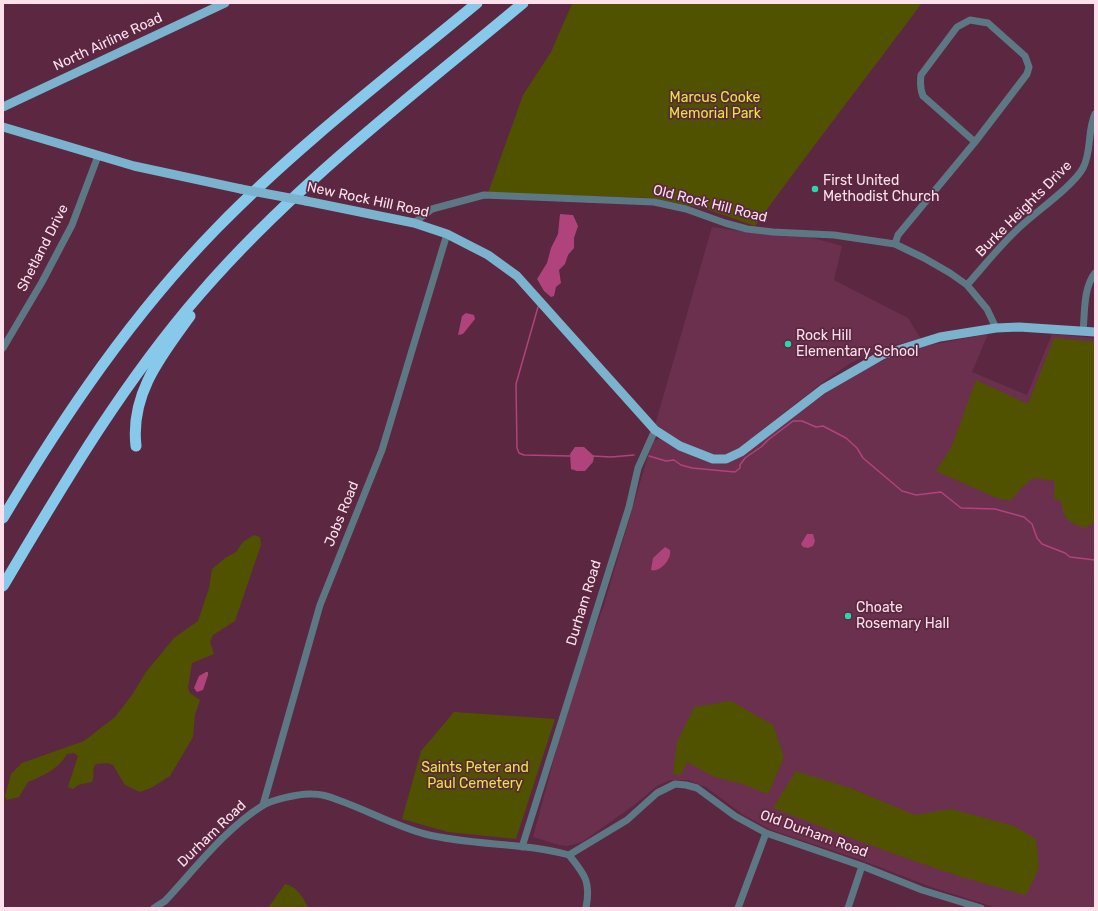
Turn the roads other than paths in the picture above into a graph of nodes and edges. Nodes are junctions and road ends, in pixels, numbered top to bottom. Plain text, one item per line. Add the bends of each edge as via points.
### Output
1 (225, 3) edge
2 (477, 3) edge
3 (523, 3) edge
4 (3, 107) edge
5 (1093, 118) edge
6 (3, 127) edge
7 (975, 142) junction
8 (98, 156) junction
9 (414, 222) junction
10 (447, 234) junction
11 (895, 244) junction
12 (220, 272) junction
13 (1095, 273) edge
14 (967, 286) junction
15 (996, 328) junction
16 (1083, 331) junction
17 (1095, 332) edge
18 (3, 348) edge
19 (655, 430) junction
20 (136, 446) dead end
21 (3, 518) edge
22 (3, 586) edge
23 (263, 805) junction
24 (766, 833) junction
25 (522, 847) junction
26 (569, 854) junction
27 (862, 866) junction
28 (154, 908) edge
29 (586, 908) edge
30 (738, 908) edge
31 (848, 908) edge
32 (981, 908) edge

1 - 4 main road, North Airline Road
2 - 21 highway via 283,165 197,249 140,315 92,378 47,445
3 - 12 highway via 308,184
5 - 14 street, Burke Heights Drive via 1089,150 1084,167 1077,178 1019,227
6 - 8 main road, New Rock Hill Road
7 - 7 street via 1027,74 1029,67 1025,56 988,23 970,20 957,27 921,75 920,82 923,96
7 - 11 street via 898,235
8 - 9 main road, New Rock Hill Road, bridge via 156,172
8 - 18 street, Shetland Drive via 72,225
9 - 10 main road, New Rock Hill Road
9 - 11 street, Old Rock Hill Road via 432,209 484,195 654,202 747,228 773,232 827,234
10 - 19 main road, New Rock Hill Road via 488,255 517,276
10 - 23 street, Jobs Road via 382,450 320,605
11 - 14 street, Old Rock Hill Road via 930,261
12 - 20 highway via 212,289 149,376 137,411
12 - 22 highway via 171,329 114,406
13 - 16 street via 1086,292
14 - 15 street, Old Rock Hill Road via 987,309
15 - 16 main road
15 - 19 main road via 940,337 882,355 823,389 741,452 726,459 713,459 699,454
16 - 17 main road
19 - 25 street, Durham Road via 638,468 629,507
23 - 25 street, Durham Road via 311,794 337,799 424,834
23 - 28 street, Durham Road via 242,820 165,901
24 - 26 street, Old Durham Road via 735,816 697,788 675,784 657,793 627,820
24 - 27 street, Old Durham Road
24 - 30 street
25 - 26 street
26 - 29 street via 585,875 588,894
27 - 31 street
27 - 32 street, Old Durham Road via 922,890

